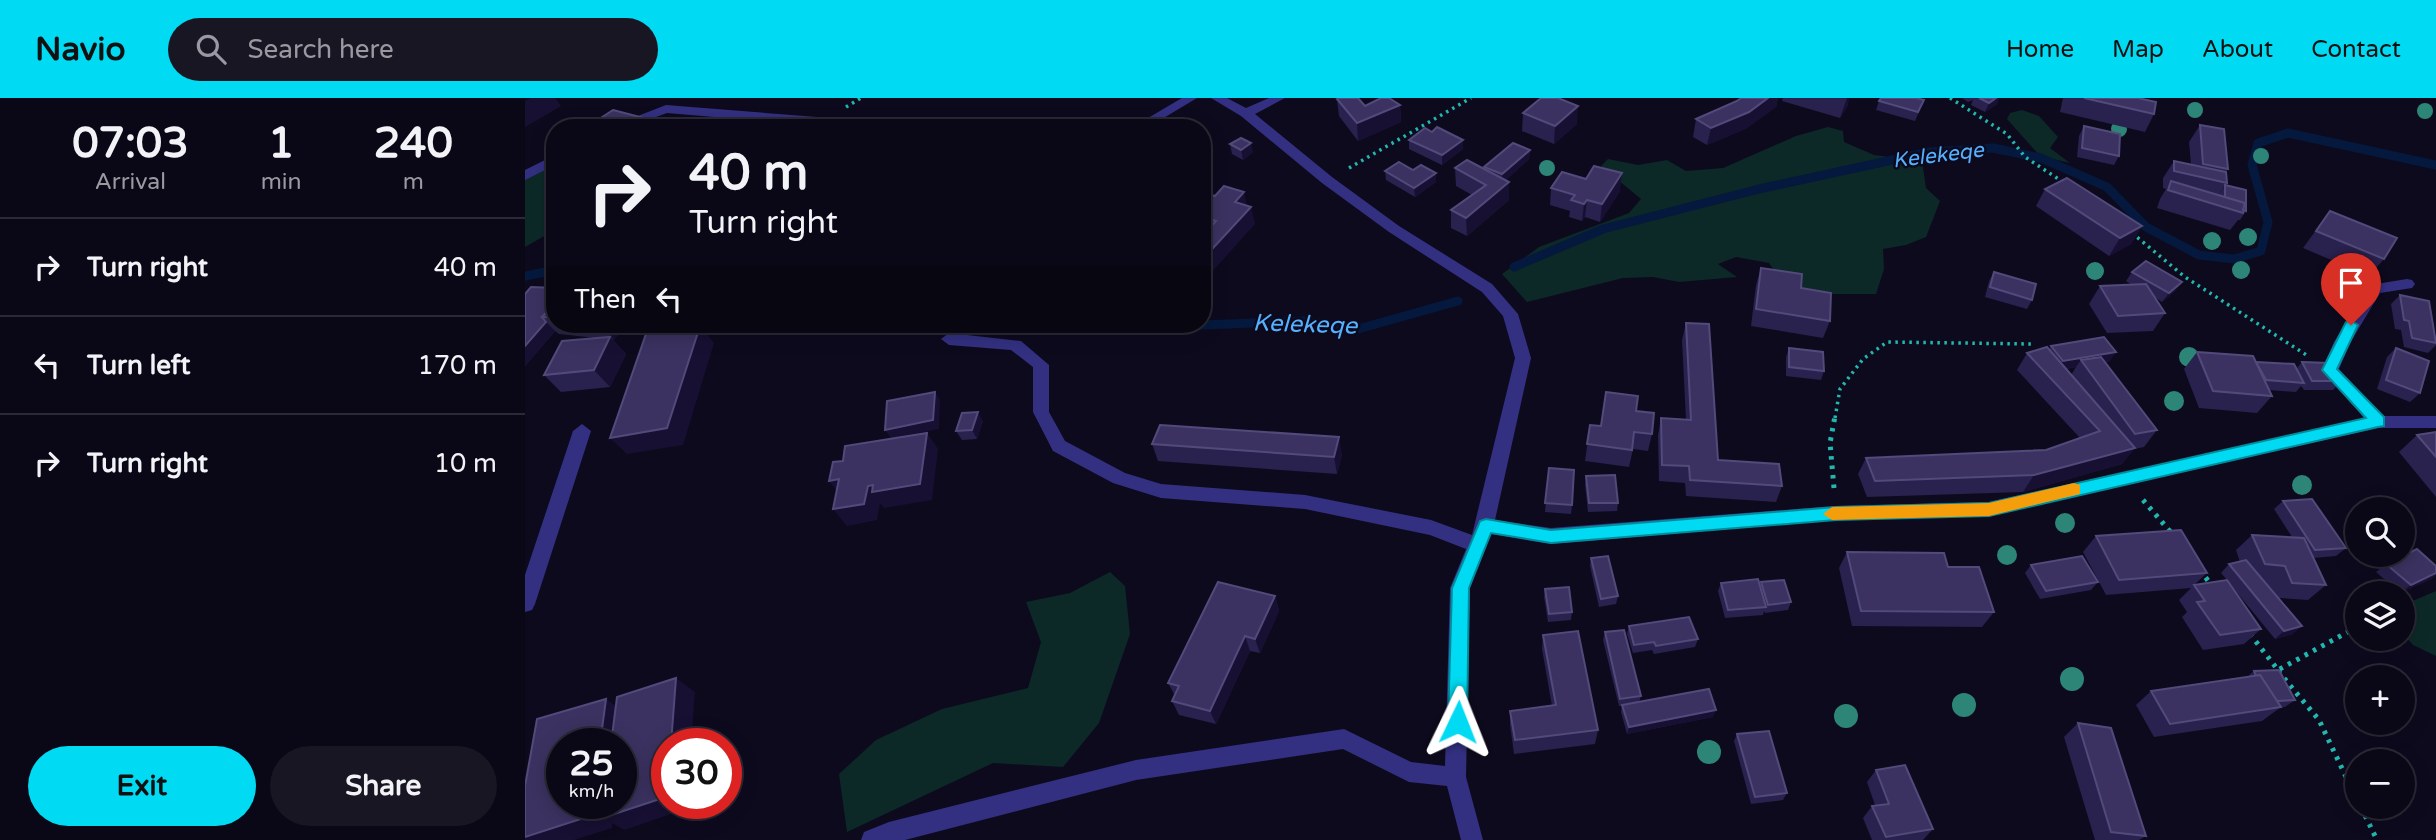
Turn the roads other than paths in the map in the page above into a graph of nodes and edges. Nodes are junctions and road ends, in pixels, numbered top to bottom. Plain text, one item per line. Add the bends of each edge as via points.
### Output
1 (1191, 98) edge
2 (1217, 98) edge
3 (1279, 98) edge
4 (1246, 113) junction
5 (638, 119) edge
6 (792, 119) edge
7 (1153, 119) edge
8 (546, 164) edge
9 (525, 176) edge
10 (2407, 284) dead end
11 (949, 339) dead end
12 (2378, 422) junction
13 (2436, 422) edge
14 (582, 431) dead end
15 (1486, 526) junction
16 (1477, 545) junction
17 (525, 604) edge
18 (1455, 777) junction
19 (873, 840) edge
20 (1472, 840) edge

1 - 7 street
2 - 4 street
3 - 4 street
4 - 15 street via 1394,229 1487,288 1510,314 1523,358
5 - 6 street via 666,109
8 - 9 street
10 - 12 street via 2375,289 2330,370
11 - 16 street via 1015,345 1041,365 1041,412 1059,446 1119,478 1161,491 1305,502 1431,528
12 - 13 street
12 - 15 street via 1989,509 1836,513 1551,537
14 - 17 street
15 - 16 street
16 - 18 street via 1460,588
18 - 19 street via 1409,772 1344,739 1136,770 889,832
18 - 20 street

